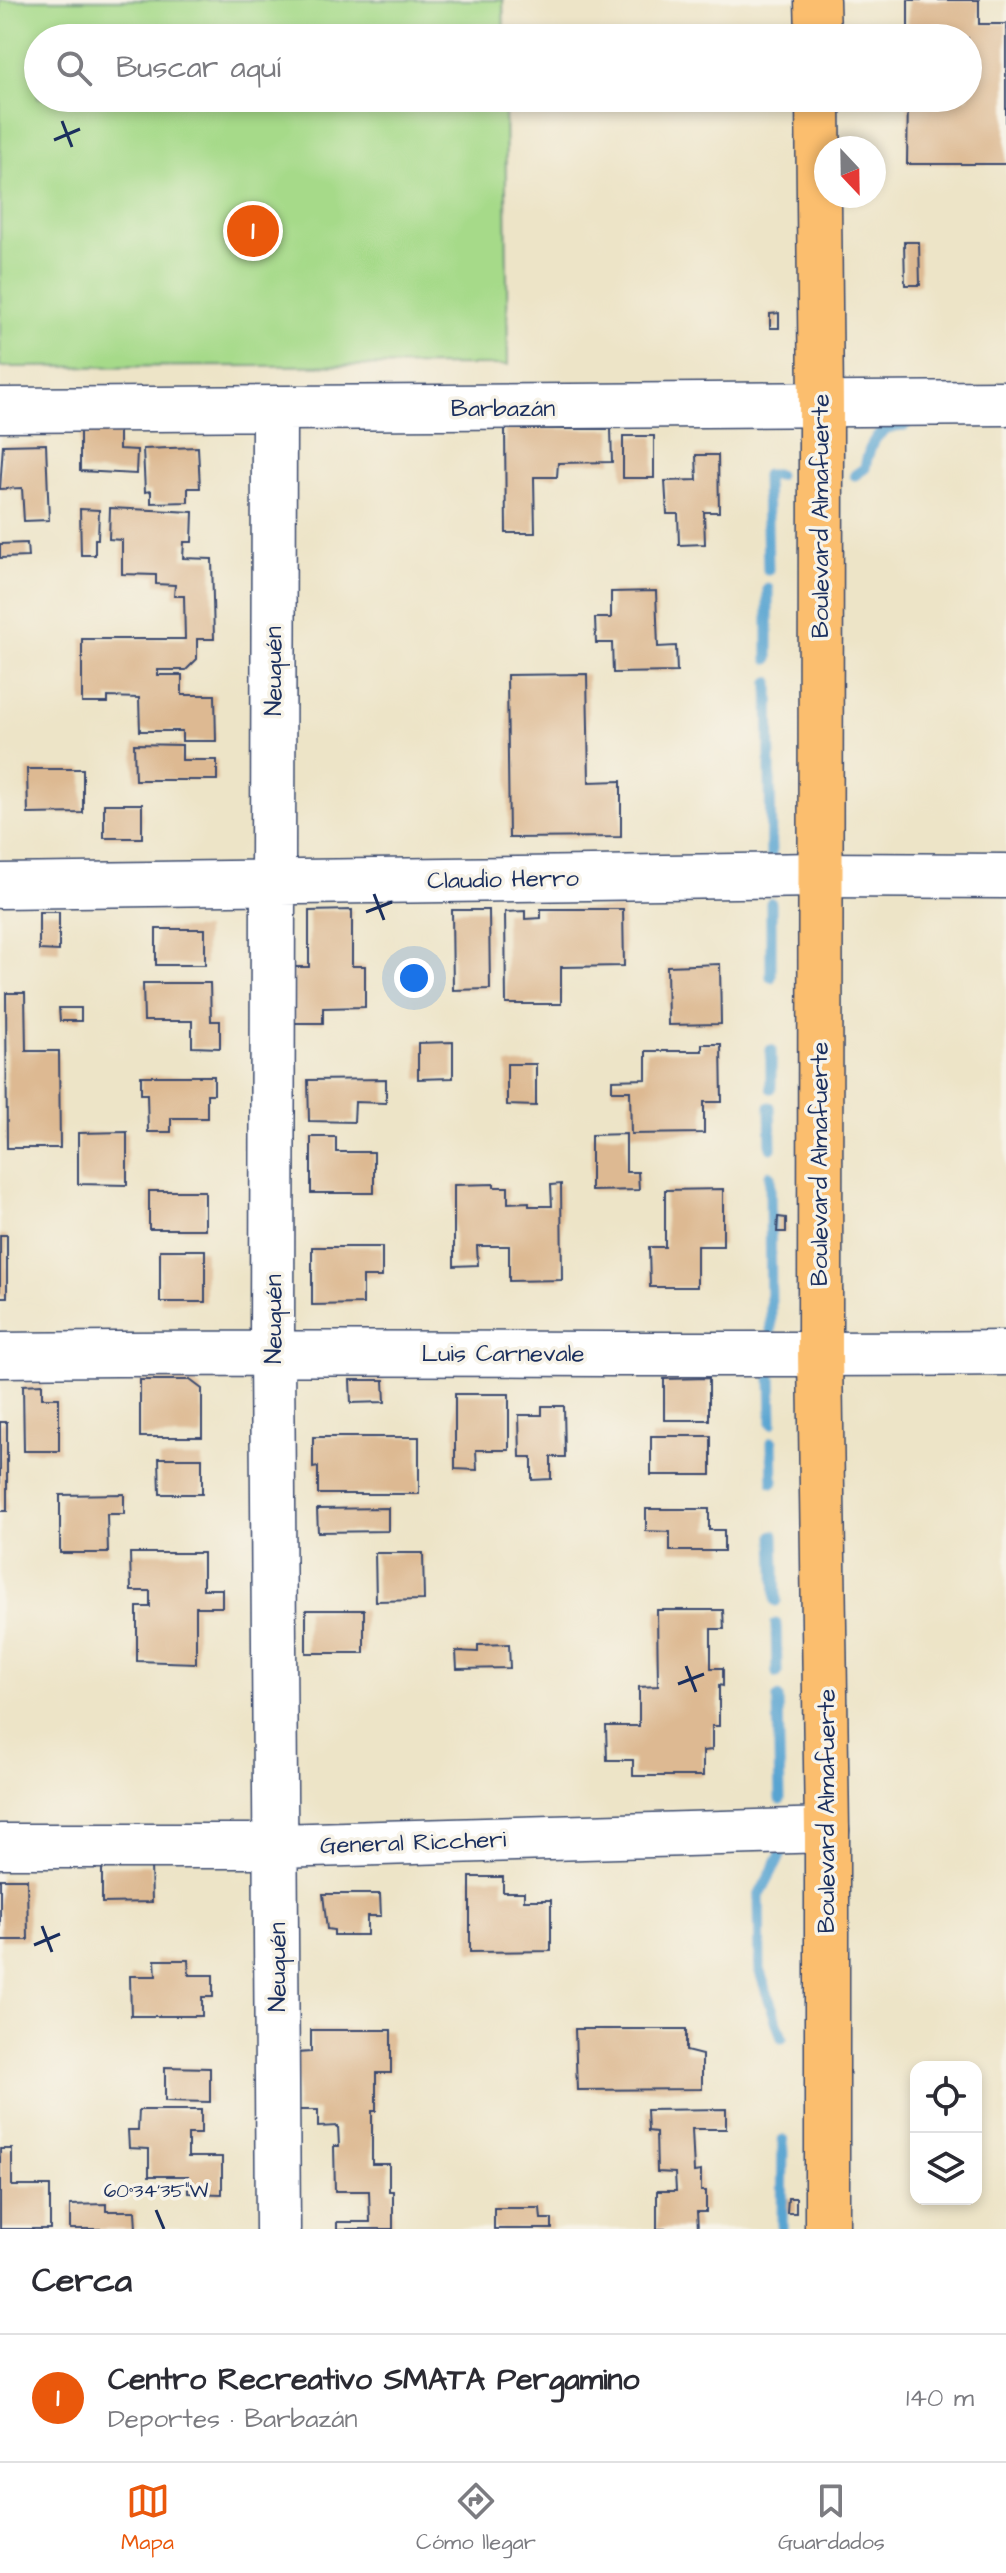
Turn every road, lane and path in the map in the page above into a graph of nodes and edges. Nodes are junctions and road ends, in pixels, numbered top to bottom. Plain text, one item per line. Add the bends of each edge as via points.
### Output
1 (817, 0) edge
2 (818, 24) edge
3 (818, 112) edge
4 (1006, 403) edge
5 (821, 406) junction
6 (274, 409) junction
7 (0, 410) edge
8 (819, 875) junction
9 (1006, 876) edge
10 (273, 882) junction
11 (0, 886) edge
12 (272, 1352) junction
13 (1006, 1353) edge
14 (0, 1355) edge
15 (820, 1355) junction
16 (827, 1830) junction
17 (0, 1846) edge
18 (277, 1846) junction
19 (278, 2229) edge
20 (827, 2229) edge

1 - 2 main road
3 - 5 main road, Boulevard Almafuerte
4 - 5 street, Barbazán
5 - 6 street, Barbazán
5 - 8 main road, Boulevard Almafuerte
6 - 7 street, Barbazán
6 - 10 street, Neuquén
8 - 9 street, Claudio Herro
8 - 10 street, Claudio Herro
8 - 15 main road, Boulevard Almafuerte
10 - 11 street, Claudio Herro
10 - 12 street, Neuquén
12 - 14 street, Luis Carnevale
12 - 15 street, Luis Carnevale
12 - 18 street, Neuquén
13 - 15 street, Luis Carnevale
15 - 16 main road, Boulevard Almafuerte
16 - 18 street, General Riccheri
16 - 20 main road, Boulevard Almafuerte
17 - 18 street, General Riccheri
18 - 19 street, Neuquén

